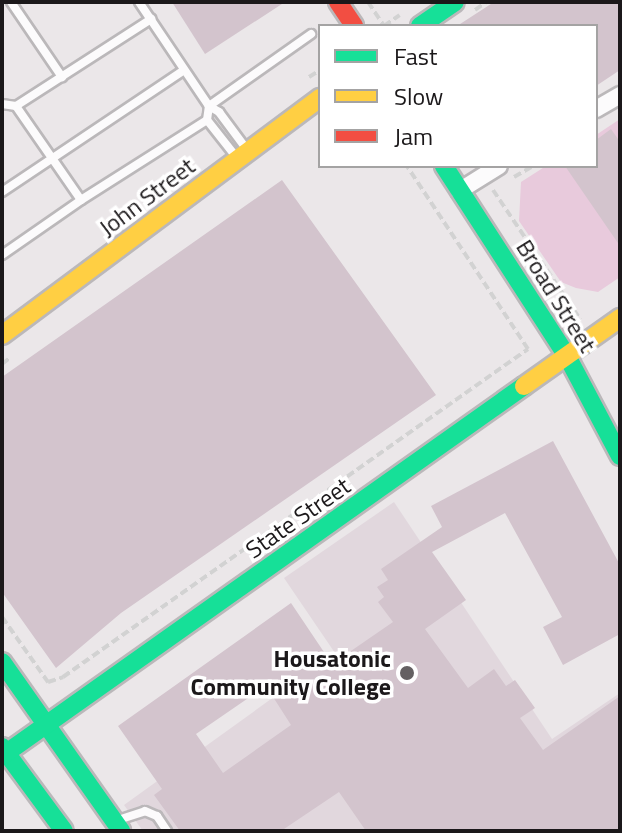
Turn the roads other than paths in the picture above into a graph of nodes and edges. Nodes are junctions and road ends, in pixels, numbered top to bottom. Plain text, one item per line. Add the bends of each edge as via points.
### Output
1 (11, 2) edge
2 (139, 2) edge
3 (338, 2) edge
4 (455, 2) edge
5 (151, 19) junction
6 (353, 24) edge
7 (423, 24) edge
8 (311, 34) dead end
9 (184, 70) junction
10 (62, 77) junction
11 (620, 95) edge
12 (318, 99) edge
13 (2, 104) edge
14 (16, 106) junction
15 (209, 106) junction
16 (598, 108) edge
17 (207, 120) junction
18 (243, 155) junction
19 (51, 159) junction
20 (445, 168) edge
21 (496, 168) edge
22 (459, 191) junction
23 (2, 192) edge
24 (81, 200) junction
25 (2, 255) edge
26 (620, 318) edge
27 (2, 335) edge
28 (567, 356) junction
29 (620, 456) edge
30 (2, 662) edge
31 (48, 725) junction
32 (4, 752) edge
33 (118, 826) edge
34 (64, 831) edge
35 (167, 831) edge

1 - 10 lane
2 - 5 lane
3 - 6 main road
4 - 7 main road
5 - 9 lane
5 - 10 lane
8 - 15 lane
9 - 15 lane
9 - 19 lane
10 - 14 lane
11 - 16 street
12 - 18 main road, John Street
13 - 14 lane
14 - 19 lane
15 - 17 lane
15 - 18 lane via 219,112
17 - 18 lane
17 - 24 lane
18 - 27 main road, John Street
19 - 23 lane
19 - 24 lane
20 - 22 main road, Broad Street
21 - 22 street
22 - 28 main road, Broad Street
24 - 25 lane
26 - 28 main road, State Street
28 - 29 main road, Broad Street
28 - 31 main road, State Street
30 - 31 main road
31 - 32 main road, State Street
31 - 33 main road
32 - 34 main road
33 - 35 lane via 145,811 157,816

